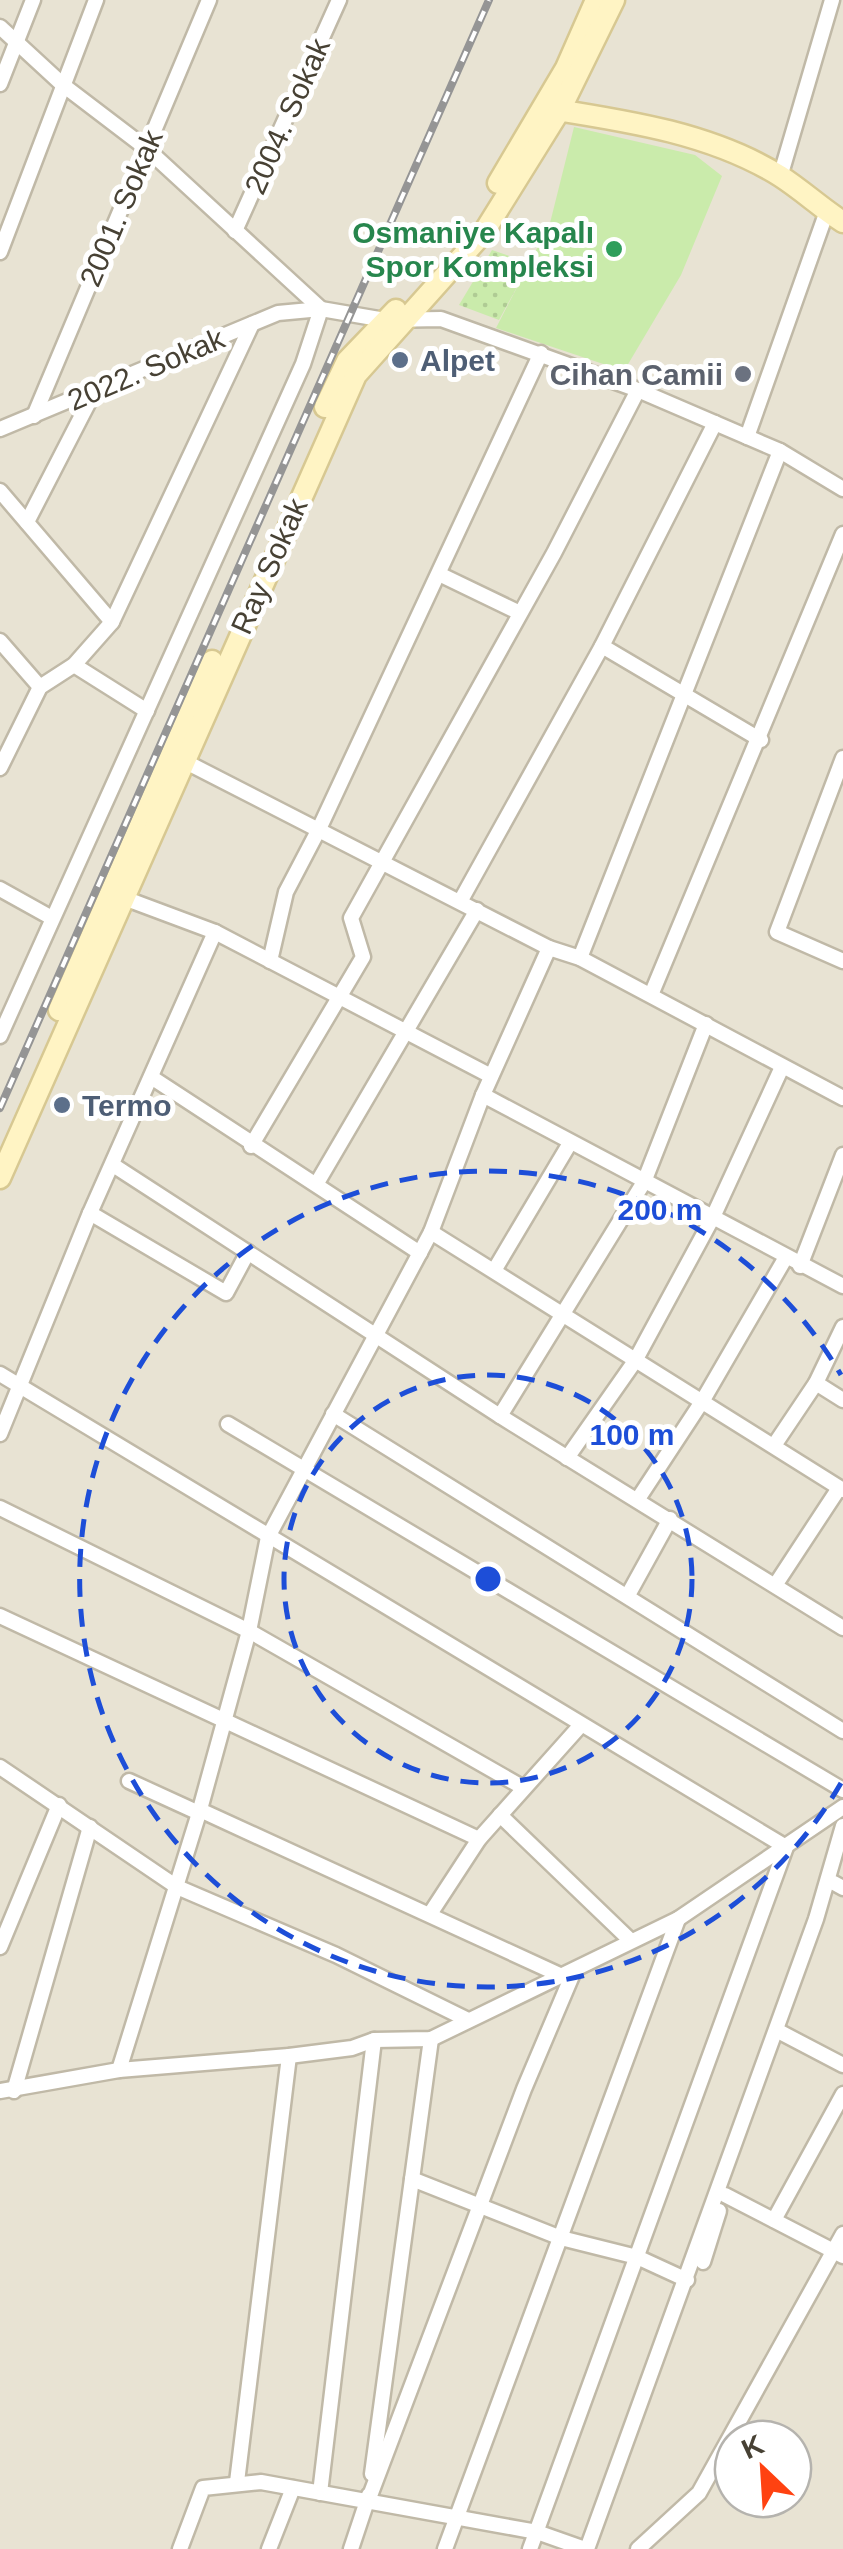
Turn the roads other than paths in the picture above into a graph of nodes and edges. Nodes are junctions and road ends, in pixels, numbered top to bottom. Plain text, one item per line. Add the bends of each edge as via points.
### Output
1 (33, 0) edge
2 (96, 0) edge
3 (209, 0) edge
4 (339, 0) edge
5 (596, 0) edge
6 (614, 0) edge
7 (832, 0) edge
8 (0, 27) edge
9 (18, 42) junction
10 (0, 84) edge
11 (63, 85) junction
12 (552, 109) junction
13 (147, 149) junction
14 (780, 177) junction
15 (835, 217) edge
16 (235, 231) junction
17 (0, 252) edge
18 (322, 309) junction
19 (394, 320) junction
20 (252, 324) junction
21 (541, 353) junction
22 (96, 390) junction
23 (638, 390) junction
24 (34, 416) junction
25 (714, 423) junction
26 (0, 429) edge
27 (747, 437) junction
28 (780, 452) junction
29 (843, 488) edge
30 (0, 490) edge
31 (27, 522) junction
32 (843, 534) edge
33 (438, 574) junction
34 (518, 612) junction
35 (112, 622) junction
36 (0, 641) edge
37 (602, 646) junction
38 (74, 664) junction
39 (40, 687) junction
40 (685, 692) junction
41 (147, 710) junction
42 (761, 740) junction
43 (843, 758) edge
44 (184, 761) junction
45 (0, 768) edge
46 (320, 829) junction
47 (383, 863) junction
48 (0, 889) edge
49 (124, 898) junction
50 (460, 900) junction
51 (477, 910) junction
52 (52, 918) junction
53 (215, 932) junction
54 (549, 948) junction
55 (580, 958) junction
56 (270, 960) junction
57 (843, 961) edge
58 (651, 995) junction
59 (336, 998) junction
60 (706, 1024) junction
61 (406, 1032) junction
62 (0, 1036) edge
63 (782, 1067) junction
64 (491, 1076) junction
65 (151, 1078) junction
66 (482, 1095) junction
67 (843, 1098) edge
68 (570, 1143) junction
69 (0, 1146) edge
70 (250, 1146) junction
71 (843, 1156) edge
72 (113, 1165) junction
73 (0, 1178) edge
74 (644, 1182) junction
75 (316, 1183) junction
76 (90, 1214) junction
77 (712, 1217) junction
78 (431, 1232) junction
79 (248, 1252) junction
80 (420, 1254) junction
81 (786, 1257) junction
82 (800, 1266) junction
83 (495, 1269) junction
84 (843, 1286) edge
85 (563, 1312) junction
86 (843, 1328) edge
87 (374, 1336) junction
88 (635, 1360) junction
89 (0, 1374) edge
90 (816, 1383) junction
91 (21, 1388) junction
92 (703, 1400) junction
93 (843, 1400) edge
94 (333, 1414) junction
95 (500, 1416) junction
96 (228, 1424) dead end
97 (0, 1434) edge
98 (775, 1444) junction
99 (568, 1458) junction
100 (303, 1467) junction
101 (841, 1489) edge
102 (638, 1500) junction
103 (0, 1508) edge
104 (670, 1520) junction
105 (268, 1538) junction
106 (776, 1584) junction
107 (628, 1596) junction
108 (0, 1616) edge
109 (843, 1628) edge
110 (249, 1631) junction
111 (223, 1722) junction
112 (580, 1726) junction
113 (843, 1731) edge
114 (0, 1766) edge
115 (129, 1782) dead end
116 (522, 1787) junction
117 (843, 1790) edge
118 (59, 1806) junction
119 (843, 1807) edge
120 (200, 1811) junction
121 (500, 1815) junction
122 (843, 1826) edge
123 (90, 1827) junction
124 (479, 1839) junction
125 (786, 1847) junction
126 (843, 1849) edge
127 (839, 1885) edge
128 (177, 1886) junction
129 (430, 1914) junction
130 (678, 1919) junction
131 (630, 1940) junction
132 (0, 1947) edge
133 (568, 1973) junction
134 (466, 2019) junction
135 (780, 2032) junction
136 (431, 2039) junction
137 (374, 2040) junction
138 (289, 2056) junction
139 (843, 2065) edge
140 (119, 2070) junction
141 (7, 2091) edge
142 (843, 2094) edge
143 (412, 2179) junction
144 (724, 2195) junction
145 (481, 2204) junction
146 (774, 2220) junction
147 (843, 2234) edge
148 (561, 2238) junction
149 (839, 2254) edge
150 (637, 2256) junction
151 (688, 2280) junction
152 (238, 2482) junction
153 (293, 2488) junction
154 (320, 2492) junction
155 (368, 2502) junction
156 (457, 2518) junction
157 (537, 2532) junction
158 (180, 2549) edge
159 (269, 2549) edge
160 (351, 2549) edge
161 (446, 2549) edge
162 (530, 2549) edge
163 (586, 2549) edge
164 (596, 2549) edge
165 (638, 2549) edge

1 - 9 street
2 - 11 street
3 - 13 street, 2001. Sokak
4 - 16 street, 2004. Sokak
5 - 12 street
6 - 12 street, Ray Sokak
7 - 14 street
8 - 9 street
9 - 10 street
9 - 11 street
11 - 13 street
11 - 17 street
12 - 14 street via 687,136
12 - 19 street, Ray Sokak via 471,248
13 - 16 street
13 - 24 street, 2001. Sokak
14 - 15 street
15 - 27 street
16 - 18 street
18 - 19 street
18 - 20 street, 2022. Sokak via 278,313
18 - 41 street
19 - 21 street via 441,319
19 - 44 street, Ray Sokak via 347,392
19 - 69 street via 356,349 340,375
20 - 22 street, 2022. Sokak
20 - 35 street
21 - 23 street
21 - 33 street
22 - 24 street, 2022. Sokak
22 - 31 street
23 - 25 street
23 - 34 street
24 - 26 street, 2022. Sokak
25 - 27 street
25 - 37 street
27 - 28 street
28 - 29 street
28 - 40 street
30 - 31 street
31 - 35 street
32 - 42 street
33 - 34 street
33 - 46 street
34 - 47 street
35 - 38 street
36 - 39 street
37 - 40 street
37 - 50 street
38 - 39 street
38 - 41 street
39 - 45 street
40 - 42 street
40 - 55 street
41 - 52 street
42 - 58 street
43 - 57 street via 777,932
44 - 46 street
44 - 49 street, Ray Sokak
46 - 47 street
46 - 56 street via 286,892
47 - 50 street
47 - 59 street via 351,918 363,957
48 - 52 street
49 - 53 street
49 - 73 street, Ray Sokak
50 - 51 street
51 - 54 street
51 - 61 street
52 - 62 street
53 - 56 street
53 - 65 street
54 - 55 street
54 - 64 street
55 - 58 street
56 - 59 street
58 - 60 street
59 - 61 street
59 - 70 street
60 - 63 street
60 - 74 street
61 - 64 street
61 - 75 street
63 - 67 street
63 - 77 street
64 - 66 street
65 - 70 street
65 - 72 street
66 - 68 street
66 - 78 street
68 - 74 street
68 - 83 street
70 - 75 street
71 - 82 street
72 - 76 street
72 - 79 street
74 - 77 street
74 - 85 street
75 - 80 street
76 - 79 street via 226,1293
76 - 91 street
77 - 81 street
77 - 88 street
78 - 80 street
78 - 83 street
79 - 87 street
80 - 87 street
81 - 82 street
81 - 92 street
82 - 84 street
83 - 85 street
85 - 88 street
85 - 95 street
86 - 90 street
87 - 94 street
87 - 95 street
88 - 92 street
88 - 99 street
89 - 91 street
90 - 93 street
90 - 98 street
91 - 97 street
91 - 105 street
92 - 98 street
92 - 102 street
94 - 100 street
94 - 107 street
95 - 99 street
96 - 100 street
98 - 101 street
99 - 102 street
100 - 105 street
100 - 117 street
101 - 106 street
102 - 104 street
103 - 110 street
104 - 106 street
104 - 107 street
105 - 110 street
105 - 112 street
106 - 109 street
107 - 113 street
108 - 111 street
110 - 111 street
110 - 116 street
111 - 120 street
111 - 124 street
112 - 116 street
112 - 125 street
114 - 118 street
115 - 120 street
116 - 121 street
118 - 123 street
118 - 132 street
119 - 125 street
120 - 128 street
120 - 129 street
121 - 124 street
121 - 131 street
122 - 151 street
123 - 128 street
123 - 141 street
124 - 129 street
125 - 130 street
125 - 150 street
126 - 127 street
127 - 135 street
128 - 134 street
128 - 140 street
129 - 133 street
130 - 131 street
130 - 148 street
131 - 133 street
133 - 134 street
133 - 145 street
134 - 136 street
135 - 139 street
135 - 144 street
136 - 137 street
136 - 143 street
137 - 138 street
137 - 154 street
138 - 140 street
138 - 152 street
140 - 141 street
142 - 146 street
143 - 145 street
143 - 155 street
144 - 146 street
144 - 164 street
145 - 148 street
145 - 155 street
146 - 149 street
147 - 149 street
148 - 150 street
148 - 156 street
149 - 165 street via 699,2493
150 - 151 street
150 - 157 street
151 - 163 street
152 - 153 street
152 - 158 street via 203,2488
153 - 154 street
153 - 159 street
154 - 155 street
155 - 156 street
155 - 160 street
156 - 157 street
156 - 161 street
157 - 162 street
157 - 163 street

